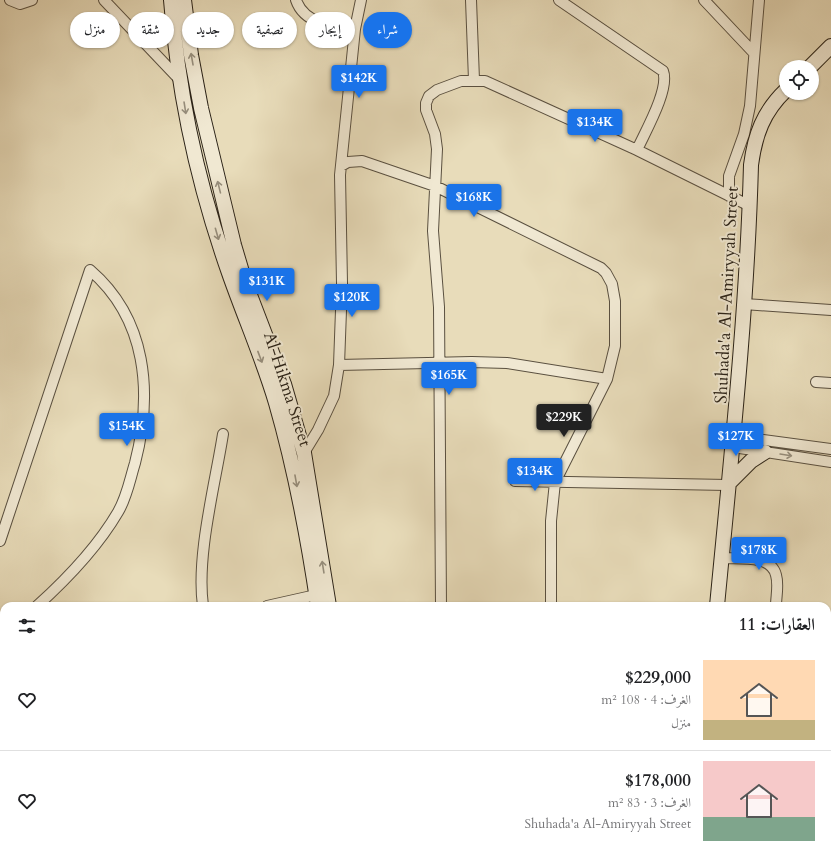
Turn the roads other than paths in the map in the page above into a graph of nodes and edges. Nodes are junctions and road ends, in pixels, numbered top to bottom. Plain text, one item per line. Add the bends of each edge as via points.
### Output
1 (10, 0) edge
2 (32, 0) edge
3 (104, 0) edge
4 (171, 0) edge
5 (184, 0) edge
6 (296, 0) edge
7 (361, 0) edge
8 (471, 0) edge
9 (559, 0) edge
10 (704, 0) edge
11 (759, 0) edge
12 (305, 13) edge
13 (355, 29) edge
14 (831, 46) edge
15 (353, 48) edge
16 (753, 52) junction
17 (817, 60) edge
18 (180, 80) junction
19 (474, 80) junction
20 (779, 99) edge
21 (637, 150) junction
22 (341, 166) junction
23 (435, 186) junction
24 (729, 196) junction
25 (750, 206) junction
26 (744, 304) junction
27 (831, 310) edge
28 (438, 364) junction
29 (339, 365) junction
30 (607, 379) junction
31 (816, 382) dead end
32 (831, 383) edge
33 (223, 434) dead end
34 (734, 441) junction
35 (831, 449) edge
36 (765, 452) junction
37 (304, 453) junction
38 (831, 462) edge
39 (515, 481) dead end
40 (555, 482) junction
41 (728, 485) junction
42 (0, 541) edge
43 (721, 558) junction
44 (317, 600) edge
45 (41, 602) edge
46 (203, 602) edge
47 (300, 602) edge
48 (328, 602) edge
49 (441, 602) edge
50 (551, 602) edge
51 (717, 602) edge
52 (776, 602) edge

1 - 2 street via 20,4
3 - 18 street
4 - 18 street, Al-Hikma Street
37 -> 5 street, Al-Hikma Street via 284,384 245,282 234,245 201,108
6 - 12 street via 298,7
7 - 13 street
8 - 19 street
9 - 21 street via 662,71 662,93
10 - 16 street
11 - 16 street
14 - 17 street
15 - 22 street
16 - 24 street via 750,106 744,134 729,176
18 -> 44 street, Al-Hikma Street via 186,117 228,272 270,386 288,447
19 - 21 street via 485,80
19 - 23 street via 462,81 437,90 427,99 426,110 434,128 437,149
20 - 25 street, Shuhada'a Al-Amiryyah Street via 757,132 751,165
21 - 24 street
22 - 23 street via 348,162 362,161
22 - 29 street via 342,283
23 - 28 street via 433,231 439,307
23 - 30 street via 606,273 612,284 615,301 613,359
24 - 25 street
25 - 26 street, Shuhada'a Al-Amiryyah Street
26 - 27 street
26 - 34 street, Shuhada'a Al-Amiryyah Street
28 - 29 street
28 - 30 street via 506,363
28 - 49 street
29 - 37 street via 334,396
30 - 40 street
31 - 32 street
33 - 46 street via 205,542 202,570
34 - 35 street
34 - 36 street
34 - 41 street, Shuhada'a Al-Amiryyah Street
36 -> 38 street
36 - 41 street via 751,460
48 -> 37 street, Al-Hikma Street
39 - 40 street
40 - 41 street
40 - 50 street via 551,521
41 - 43 street, Shuhada'a Al-Amiryyah Street
42 - 45 street via 90,270 113,294 133,329 140,358 143,425 128,486 118,512 70,576
43 - 51 street, Shuhada'a Al-Amiryyah Street
43 - 52 street via 761,560 772,566 777,581
44 - 47 street

